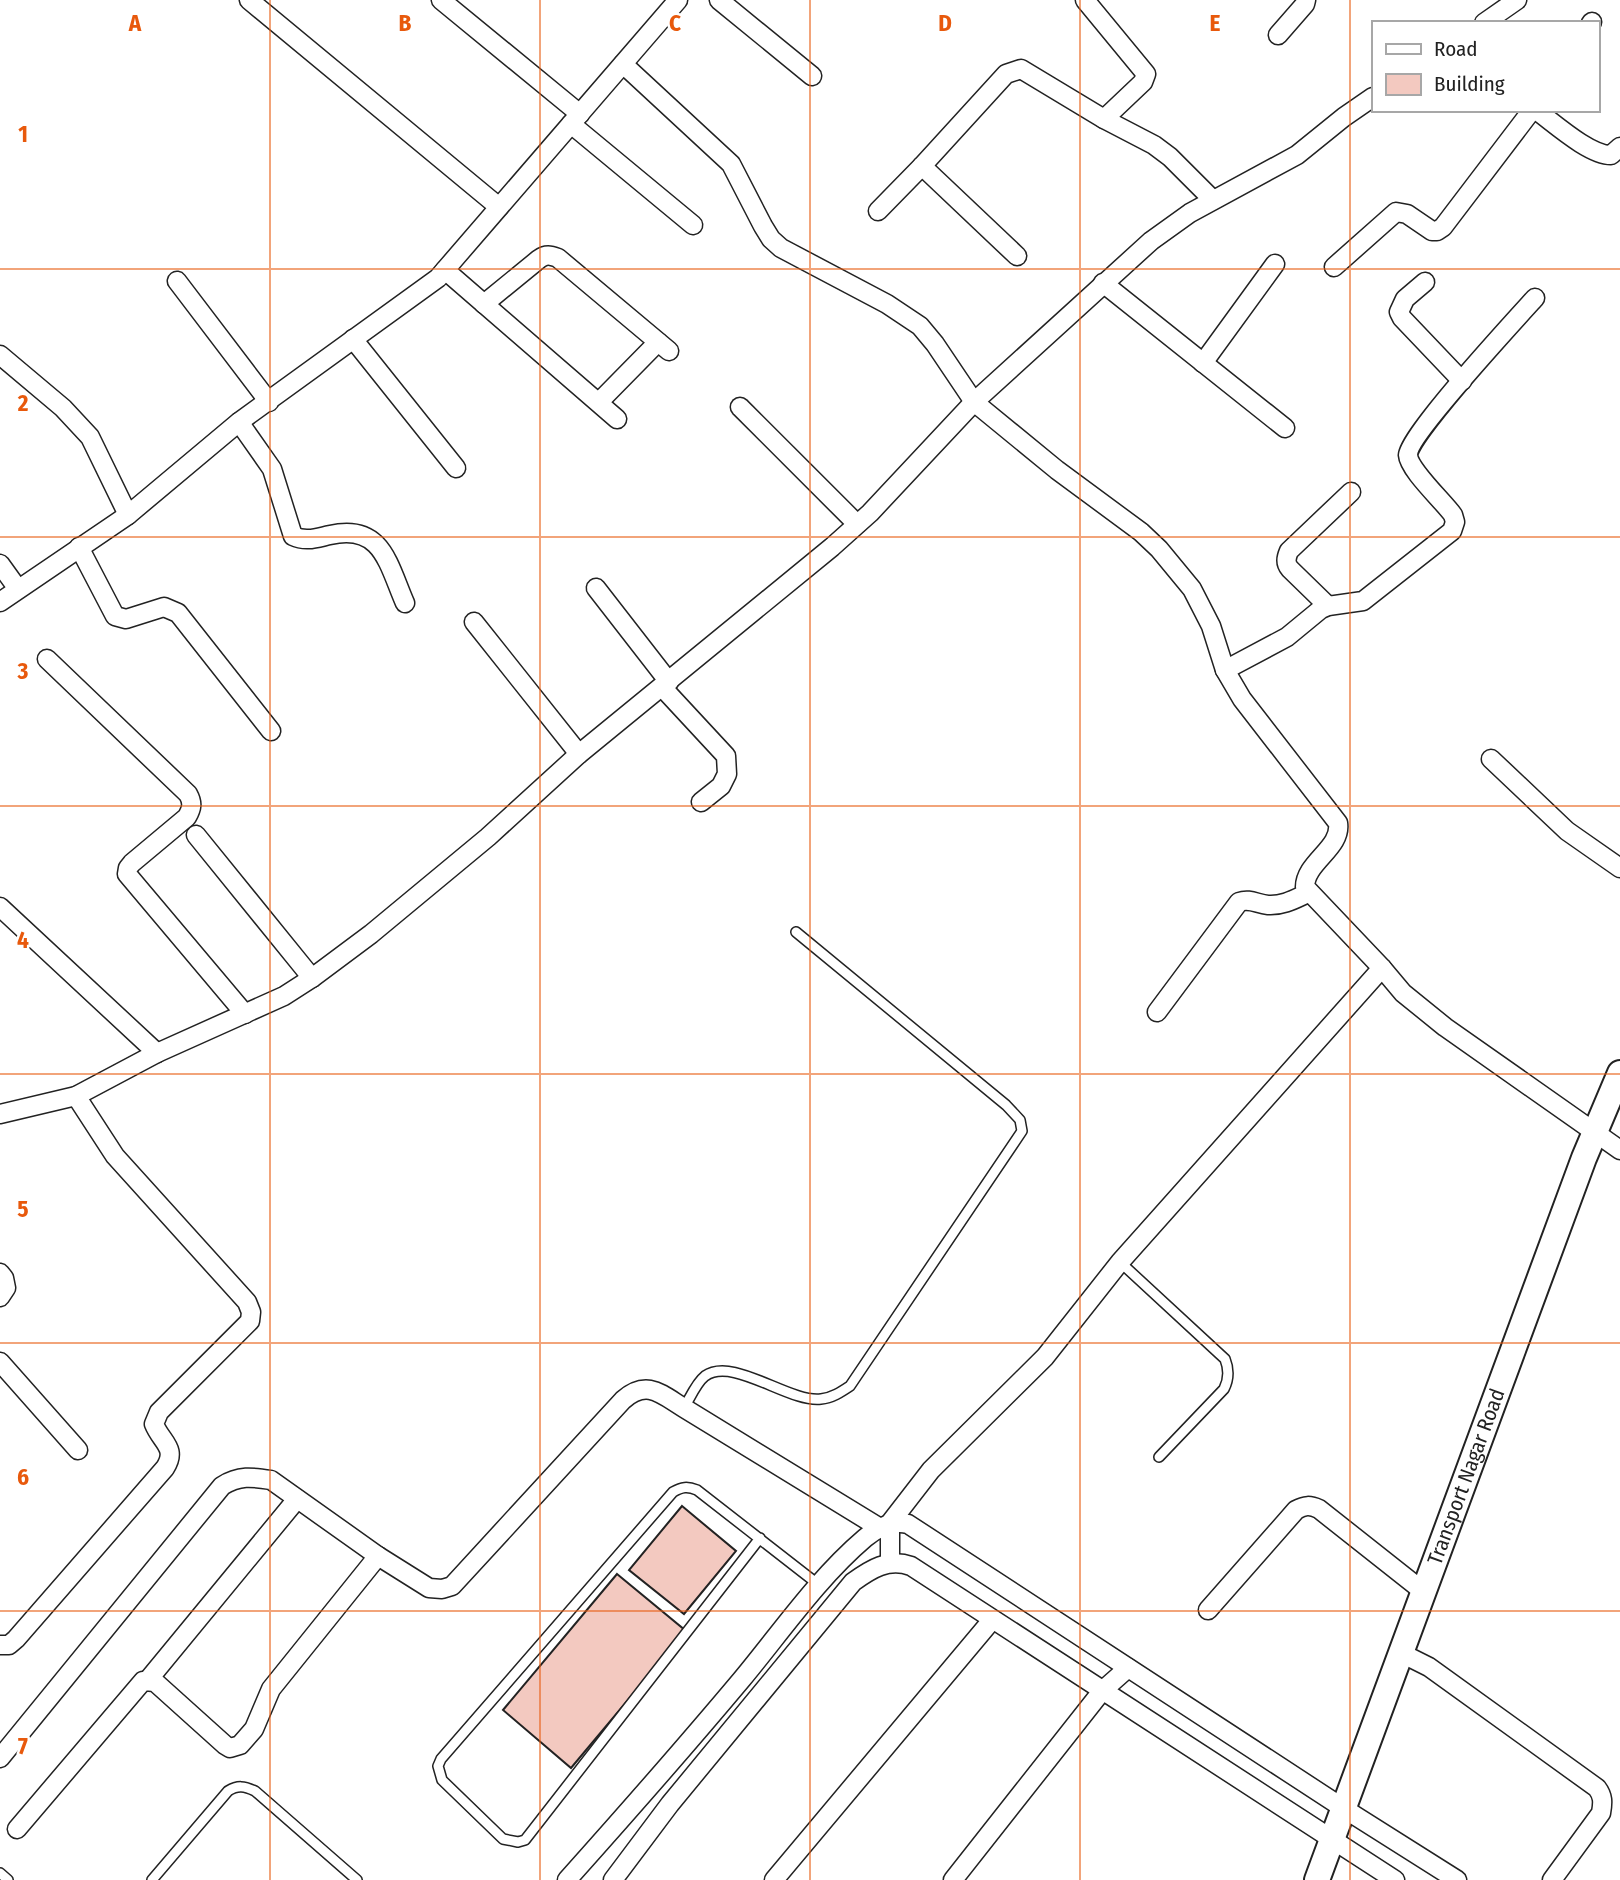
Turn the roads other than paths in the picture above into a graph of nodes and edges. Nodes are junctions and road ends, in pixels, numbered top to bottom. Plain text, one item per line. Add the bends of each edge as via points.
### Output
1 (249, 0) edge
2 (441, 0) edge
3 (678, 0) edge
4 (719, 0) edge
5 (1085, 0) edge
6 (1306, 0) edge
7 (1517, 0) edge
8 (1487, 21) edge
9 (1279, 35) dead end
10 (622, 64) junction
11 (813, 76) dead end
12 (1372, 98) edge
13 (1532, 112) edge
14 (1537, 112) edge
15 (575, 119) junction
16 (1104, 119) junction
17 (1620, 147) edge
18 (922, 166) junction
19 (1213, 200) junction
20 (499, 207) junction
21 (878, 211) dead end
22 (693, 225) dead end
23 (1017, 256) dead end
24 (1275, 264) dead end
25 (1334, 267) dead end
26 (445, 270) junction
27 (177, 281) dead end
28 (1425, 282) dead end
29 (1103, 283) junction
30 (1535, 298) dead end
31 (484, 304) junction
32 (353, 339) junction
33 (0, 355) edge
34 (1203, 363) junction
35 (1462, 382) junction
36 (269, 402) junction
37 (598, 402) junction
38 (975, 402) junction
39 (740, 407) dead end
40 (618, 419) dead end
41 (239, 422) junction
42 (1286, 428) dead end
43 (456, 468) dead end
44 (1351, 492) dead end
45 (128, 514) junction
46 (857, 524) junction
47 (79, 547) junction
48 (0, 564) edge
49 (596, 588) dead end
50 (18, 589) junction
51 (0, 602) edge
52 (405, 603) dead end
53 (1328, 606) junction
54 (474, 622) dead end
55 (47, 659) dead end
56 (1225, 670) junction
57 (666, 685) junction
58 (271, 731) dead end
59 (579, 754) junction
60 (1491, 759) dead end
61 (701, 803) dead end
62 (196, 835) dead end
63 (1620, 868) edge
64 (1308, 893) junction
65 (0, 907) edge
66 (796, 932) dead end
67 (1382, 968) junction
68 (312, 978) junction
69 (1157, 1012) dead end
70 (246, 1014) junction
71 (157, 1054) junction
72 (1620, 1073) edge
73 (76, 1096) junction
74 (0, 1114) edge
75 (1596, 1134) junction
76 (1620, 1150) edge
77 (1120, 1262) junction
78 (0, 1273) edge
79 (0, 1297) edge
80 (0, 1362) edge
81 (684, 1408) junction
82 (78, 1450) dead end
83 (1159, 1457) dead end
84 (297, 1499) junction
85 (885, 1526) junction
86 (760, 1538) junction
87 (378, 1556) junction
88 (890, 1563) junction
89 (819, 1585) junction
90 (1424, 1592) junction
91 (1208, 1610) dead end
92 (992, 1620) junction
93 (0, 1645) edge
94 (1401, 1653) junction
95 (1128, 1668) junction
96 (148, 1681) junction
97 (1102, 1691) junction
98 (0, 1758) edge
99 (648, 1789) junction
100 (670, 1804) junction
101 (1343, 1808) junction
102 (17, 1829) dead end
103 (1332, 1839) junction
104 (0, 1873) edge
105 (8, 1880) edge
106 (152, 1880) edge
107 (357, 1880) edge
108 (566, 1880) edge
109 (612, 1880) edge
110 (774, 1880) edge
111 (953, 1880) edge
112 (1317, 1880) edge
113 (1395, 1880) edge
114 (1457, 1880) edge
115 (1552, 1880) edge

1 - 20 street
2 - 15 street
3 - 10 street
4 - 11 street
5 - 16 street via 1146,74
6 - 9 street
7 - 8 street
10 - 15 street
10 - 38 street via 731,164 771,239 920,326
12 - 19 street via 1297,155
13 - 25 street via 1443,227 1432,231 1396,212
14 - 17 street via 1598,152 1611,155
15 - 20 street
15 - 22 street
16 - 18 street via 1029,73 1013,70
16 - 19 street via 1170,157
18 - 21 street
18 - 23 street
19 - 29 street via 1170,226
20 - 26 street
24 - 34 street
26 - 31 street
26 - 32 street
27 - 36 street
28 - 35 street via 1405,299 1399,312
29 - 34 street
29 - 38 street
30 - 35 street
31 - 37 street
31 - 37 street via 544,255 551,255 664,347
32 - 36 street
32 - 43 street
33 - 45 street via 90,437
34 - 42 street
35 - 53 street via 1415,438 1408,454 1453,514 1452,531 1363,601
36 - 41 street
37 - 40 street
38 - 46 street
38 - 56 street via 1159,549 1192,589 1211,626
39 - 46 street
41 - 45 street
41 - 52 street via 272,469 293,536 302,540 350,533 372,539 381,548
44 - 53 street via 1286,557 1286,565
45 - 47 street
46 - 57 street
47 - 50 street
47 - 58 street via 115,616 125,619 164,607 178,613
48 - 50 street
49 - 57 street
50 - 51 street
53 - 56 street via 1287,637
54 - 59 street
55 - 70 street via 192,801 187,817 132,863 127,874
56 - 64 street via 1242,699 1338,823 1339,834 1305,881
57 - 59 street
57 - 61 street via 726,755 727,774 721,786
59 - 68 street via 371,934
60 - 63 street via 1567,831
62 - 68 street
64 - 67 street
64 - 69 street via 1285,904 1239,902
65 - 71 street
66 - 81 lane via 1006,1105 1020,1120 1022,1131 850,1386 818,1400 724,1371 713,1372 703,1377
67 - 75 street via 1437,1021
67 - 77 street
68 - 70 street
70 - 71 street
71 - 73 street
72 - 75 street, Transport Nagar Road
73 - 74 street
73 - 93 street via 116,1156 247,1302 250,1321 159,1412 154,1424 170,1453 165,1468 16,1639
75 - 76 street
75 - 90 street, Transport Nagar Road
77 - 83 lane via 1227,1364 1224,1389
77 - 85 street via 1045,1356 931,1470
78 - 79 street via 6,1288
80 - 82 street
81 - 85 street
81 - 87 street via 655,1390 633,1391 452,1586 429,1588
84 - 87 street
84 - 96 street
84 - 98 street via 271,1480 250,1476 222,1486
85 - 88 street
85 - 89 street via 865,1538
85 - 95 street via 908,1524
86 - 86 lane via 697,1490 689,1487 673,1492 441,1759 442,1780 503,1839 526,1840
86 - 89 lane
87 - 96 street via 271,1689 258,1722 240,1745 225,1745 155,1682
88 - 92 street via 911,1566
88 - 100 street via 874,1567 853,1582
89 - 99 street
90 - 91 street via 1311,1505 1296,1510
90 - 94 street, Transport Nagar Road
92 - 97 street
92 - 110 street
94 - 101 street, Transport Nagar Road
94 - 115 street via 1429,1667 1602,1794 1601,1813
95 - 97 street
95 - 101 street
96 - 102 street via 138,1686
97 - 103 street
97 - 111 street
99 - 100 street
99 - 108 street
100 - 109 street
101 - 103 street, Transport Nagar Road
101 - 114 street
103 - 112 street, Transport Nagar Road
103 - 113 street
104 - 105 lane
106 - 107 lane via 236,1786 255,1791

